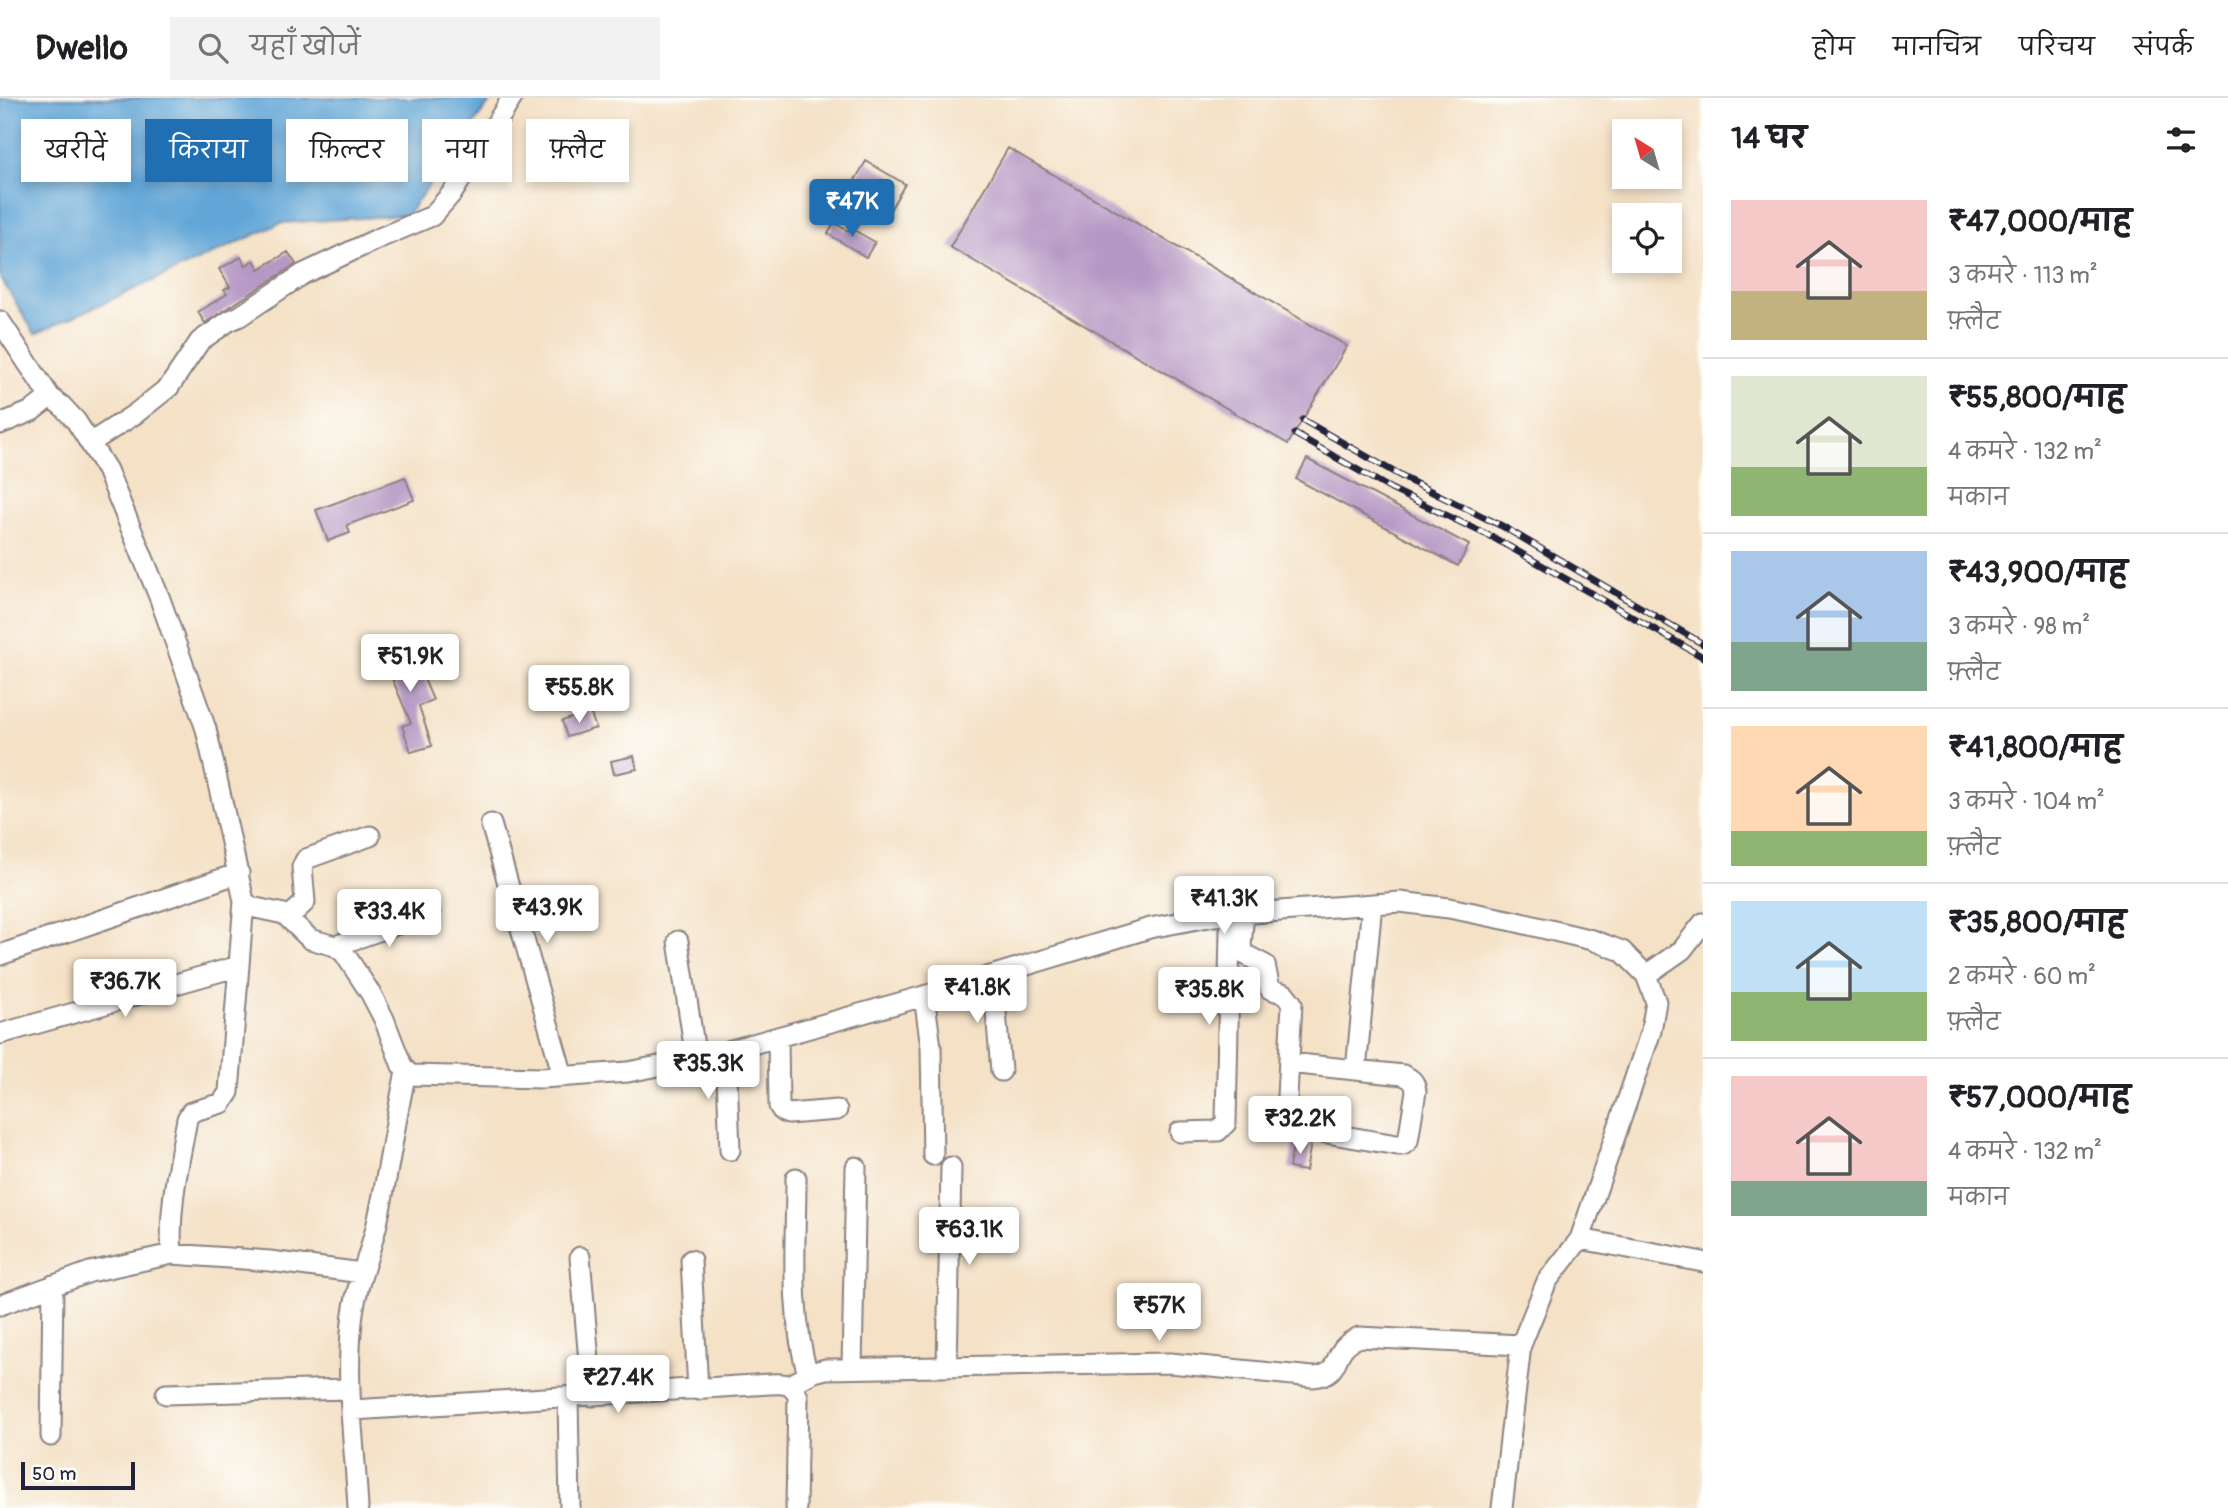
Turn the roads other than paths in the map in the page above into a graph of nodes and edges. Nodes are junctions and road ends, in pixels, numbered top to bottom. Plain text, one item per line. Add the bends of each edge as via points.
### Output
1 (512, 98) edge
2 (0, 321) edge
3 (50, 397) junction
4 (0, 424) edge
5 (90, 443) junction
6 (491, 824) dead end
7 (370, 836) dead end
8 (239, 873) junction
9 (244, 901) junction
10 (1372, 904) junction
11 (430, 913) dead end
12 (1237, 914) junction
13 (289, 917) junction
14 (1703, 923) edge
15 (678, 942) dead end
16 (335, 946) junction
17 (0, 955) edge
18 (239, 966) junction
19 (1646, 975) junction
20 (993, 976) junction
21 (924, 996) junction
22 (0, 1034) edge
23 (778, 1037) junction
24 (726, 1052) junction
25 (695, 1059) junction
26 (1289, 1063) junction
27 (1356, 1070) junction
28 (1001, 1071) dead end
29 (405, 1072) junction
30 (563, 1076) junction
31 (837, 1110) dead end
32 (1180, 1132) dead end
33 (730, 1150) dead end
34 (933, 1156) dead end
35 (856, 1167) dead end
36 (951, 1167) dead end
37 (796, 1178) dead end
38 (1580, 1239) junction
39 (172, 1254) junction
40 (580, 1257) dead end
41 (691, 1260) dead end
42 (1703, 1262) edge
43 (362, 1273) junction
44 (53, 1284) junction
45 (0, 1305) edge
46 (1521, 1345) junction
47 (947, 1367) junction
48 (852, 1368) junction
49 (808, 1375) junction
50 (790, 1385) junction
51 (348, 1389) junction
52 (698, 1390) junction
53 (166, 1394) dead end
54 (592, 1396) junction
55 (568, 1398) junction
56 (352, 1410) junction
57 (51, 1436) dead end
58 (358, 1508) edge
59 (570, 1508) edge
60 (796, 1508) edge
61 (1502, 1508) edge

1 - 5 street via 432,216 303,274 229,321 201,341 169,387
2 - 3 street
3 - 4 street via 32,411
3 - 5 street via 76,421
5 - 8 street via 107,470 206,729
6 - 30 street
7 - 13 street via 306,859 302,867 305,902
8 - 9 street
8 - 17 street
9 - 13 street via 247,906
9 - 18 street
10 - 12 street
10 - 19 street via 1449,908 1592,940 1622,951
10 - 27 street
11 - 16 street
12 - 20 street via 1150,928
12 - 26 street via 1244,954 1265,965 1270,989 1285,994 1292,1003
12 - 32 street via 1226,1123 1219,1131
13 - 16 street via 310,939
14 - 19 street via 1682,950
15 - 25 street
16 - 29 street via 371,994
18 - 22 street
18 - 39 street via 229,1092 222,1103 191,1112 187,1119 172,1200
19 - 38 street via 1656,1002 1651,1031
20 - 21 street
20 - 28 street
21 - 23 street
21 - 34 street via 931,1047
23 - 24 street
23 - 31 street via 779,1106 783,1112
24 - 25 street
24 - 33 street
25 - 30 street via 628,1072
26 - 27 street
26 - 27 street via 1286,1115 1292,1126 1403,1145 1410,1135 1415,1084 1403,1075
29 - 30 street via 414,1076
29 - 43 street via 378,1221
35 - 48 street
36 - 47 street
37 - 49 street via 797,1334
38 - 42 street
38 - 46 street via 1547,1281
39 - 43 street
39 - 44 street
40 - 54 street
41 - 52 street
43 - 51 street via 352,1318
44 - 45 street
44 - 57 street
46 - 47 street via 1359,1337 1340,1350 1329,1374 1313,1377 1170,1363
46 - 61 street
47 - 48 street
48 - 49 street
49 - 50 street
50 - 52 street
50 - 60 street via 798,1396
51 - 53 street
51 - 56 street
52 - 54 street
54 - 55 street
55 - 56 street
55 - 59 street
56 - 58 street

